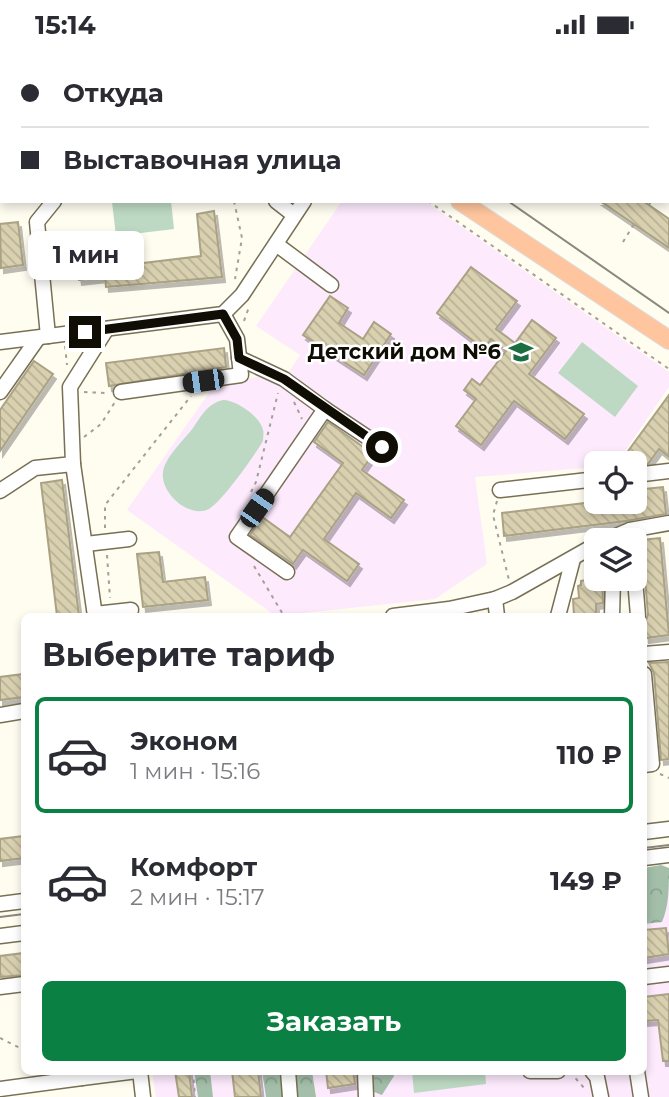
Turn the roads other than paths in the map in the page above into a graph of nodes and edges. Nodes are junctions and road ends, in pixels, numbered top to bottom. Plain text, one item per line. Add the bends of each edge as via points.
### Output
1 (52, 203) edge
2 (279, 203) edge
3 (303, 203) edge
4 (463, 203) edge
5 (294, 215) junction
6 (276, 244) junction
7 (331, 285) dead end
8 (223, 314) junction
9 (106, 330) junction
10 (43, 337) junction
11 (669, 340) edge
12 (0, 342) edge
13 (239, 358) junction
14 (0, 392) edge
15 (121, 392) road end
16 (325, 409) junction
17 (382, 447) dead end
18 (73, 464) junction
19 (669, 471) edge
20 (647, 474) edge
21 (584, 480) edge
22 (500, 490) road end
23 (0, 491) edge
24 (669, 523) edge
25 (647, 530) edge
26 (129, 539) dead end
27 (86, 544) junction
28 (584, 552) edge
29 (573, 559) junction
30 (287, 572) dead end
31 (613, 591) edge
32 (636, 591) edge
33 (495, 599) junction
34 (131, 610) dead end
35 (95, 613) edge
36 (103, 613) edge
37 (450, 613) edge
38 (497, 613) edge
39 (559, 613) edge
40 (612, 613) edge
41 (638, 613) edge
42 (669, 652) edge
43 (647, 654) edge
44 (647, 708) edge
45 (21, 712) edge
46 (0, 715) edge
47 (647, 765) edge
48 (669, 829) edge
49 (647, 832) edge
50 (669, 855) edge
51 (647, 859) edge
52 (21, 901) edge
53 (0, 904) edge
54 (21, 933) edge
55 (0, 936) edge
56 (669, 974) edge
57 (647, 977) edge
58 (21, 984) edge
59 (0, 987) edge
60 (82, 1075) edge
61 (139, 1075) edge
62 (288, 1075) edge
63 (365, 1075) edge
64 (595, 1075) edge
65 (637, 1075) edge
66 (0, 1089) edge
67 (144, 1097) edge
68 (290, 1097) edge
69 (366, 1097) edge
70 (601, 1097) edge
71 (640, 1097) edge

1 - 10 street via 37,222
2 - 5 street
3 - 5 street
4 - 11 main road
5 - 6 street
6 - 7 street
6 - 8 street via 242,295
8 - 9 street
8 - 13 street via 237,339
9 - 10 street
9 - 18 street via 72,384
10 - 12 street
10 - 14 street
13 - 15 street via 241,375
13 - 16 street via 287,381
16 - 17 street
16 - 30 street via 237,537
18 - 23 street via 35,468
18 - 27 street
19 - 20 street
21 - 22 street
24 - 25 street
26 - 27 street
27 - 35 street
28 - 29 street
29 - 33 street
29 - 39 street
31 - 40 street
32 - 41 street
33 - 37 street
33 - 38 street
34 - 36 street
42 - 43 street
44 - 47 street via 652,764
45 - 46 street
48 - 49 street
50 - 51 street
52 - 53 street
54 - 55 street
56 - 57 street
58 - 59 street
60 - 66 street
61 - 67 street
62 - 68 street
63 - 69 street
64 - 70 street
65 - 71 street

